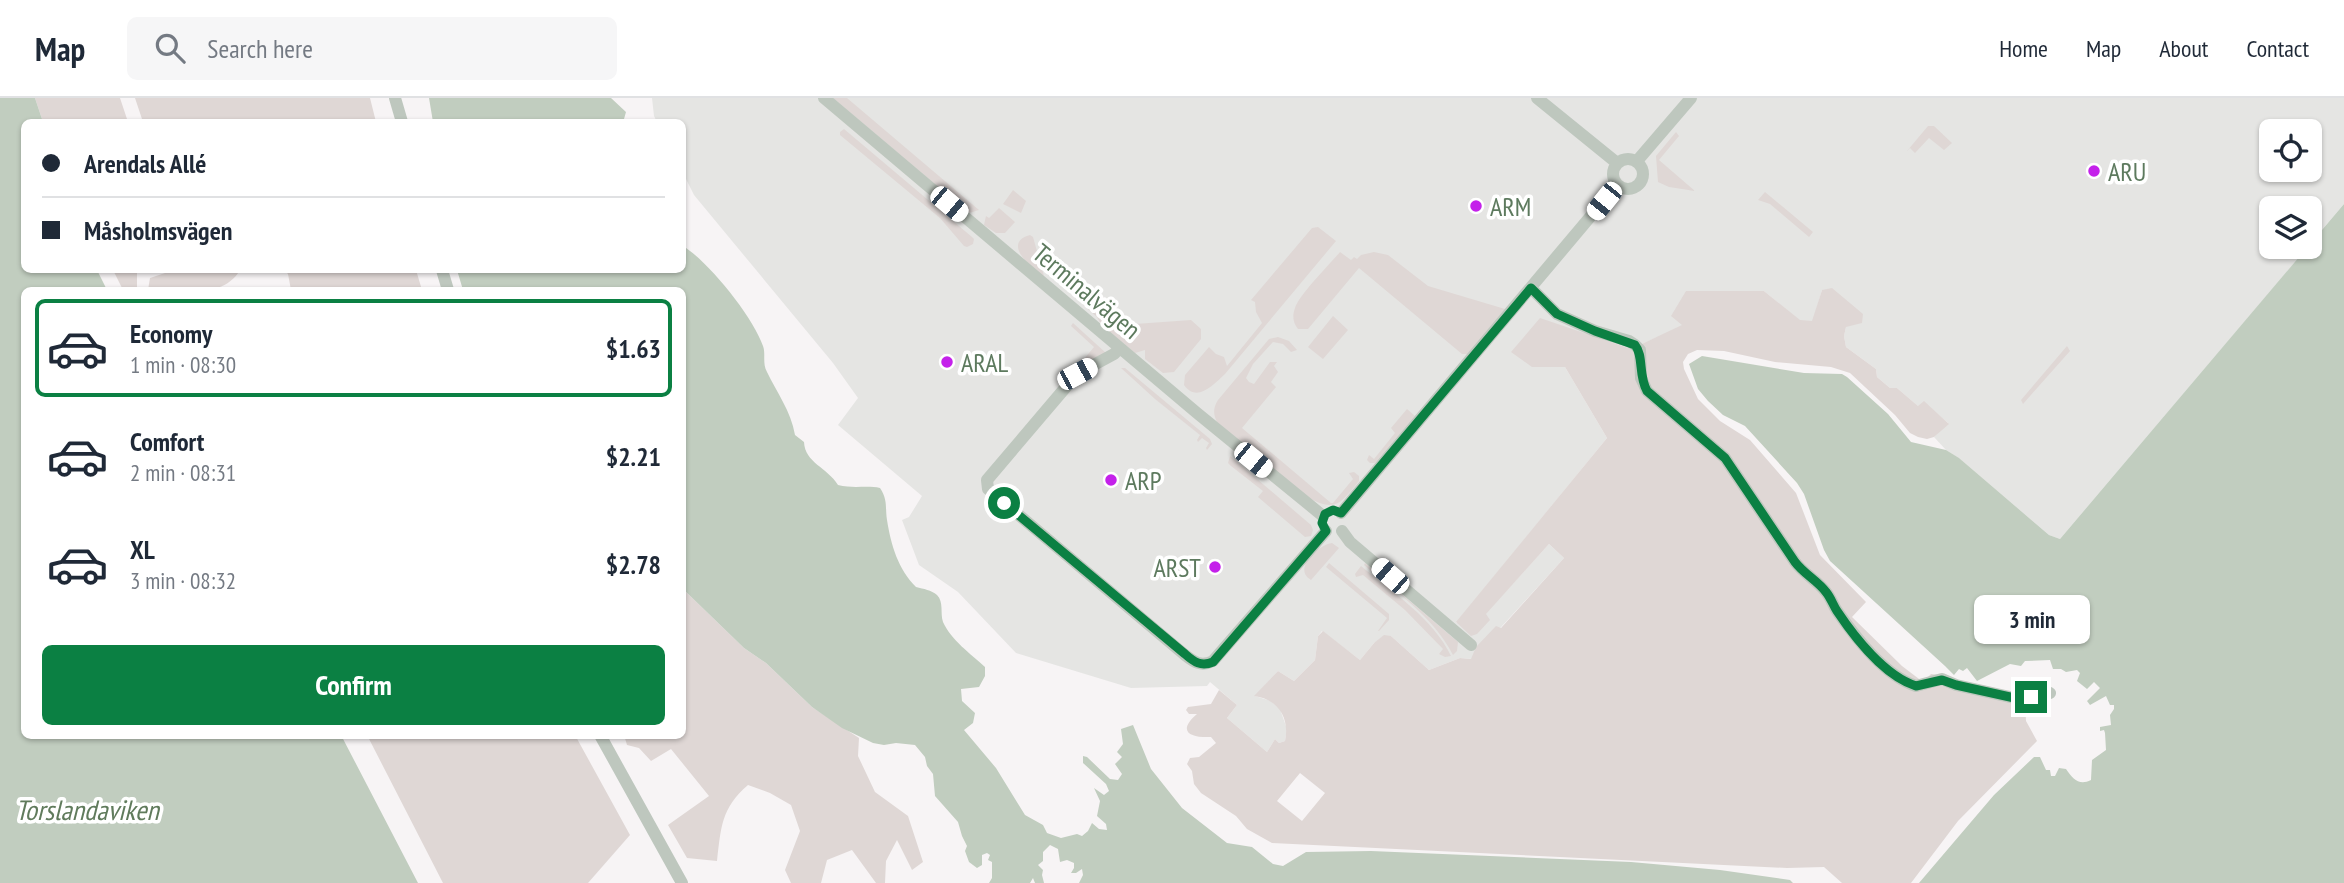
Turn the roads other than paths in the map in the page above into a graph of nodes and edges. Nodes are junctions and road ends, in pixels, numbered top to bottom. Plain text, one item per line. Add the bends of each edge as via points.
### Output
1 (395, 98) edge
2 (824, 98) edge
3 (1537, 98) edge
4 (1691, 98) edge
5 (401, 119) edge
6 (1637, 162) junction
7 (1617, 163) junction
8 (1617, 185) junction
9 (1531, 288) junction
10 (1120, 348) junction
11 (1341, 513) junction
12 (1323, 516) junction
13 (1326, 531) junction
14 (1342, 531) junction
15 (1471, 645) dead end
16 (2050, 693) dead end
17 (602, 739) edge
18 (682, 883) edge

1 - 5 street
2 - 10 street, Terminalvägen
3 - 7 street
4 - 6 street
6 - 7 street via 1627,158
6 - 8 street via 1643,170 1640,184 1627,189
7 - 8 street via 1612,174
8 - 9 street
9 - 11 street
9 - 16 street via 1557,314 1640,350 1641,378 1647,391 1725,458 1802,572 1826,592 1853,631 1892,673 1916,686 1942,680 2019,699 2045,690
10 - 12 street, Terminalvägen
10 - 13 street via 1077,374 987,480 988,489 1199,664 1213,662
11 - 12 street via 1332,510
11 - 14 street via 1346,522
12 - 13 street
13 - 14 street
14 - 15 street
17 - 18 street

